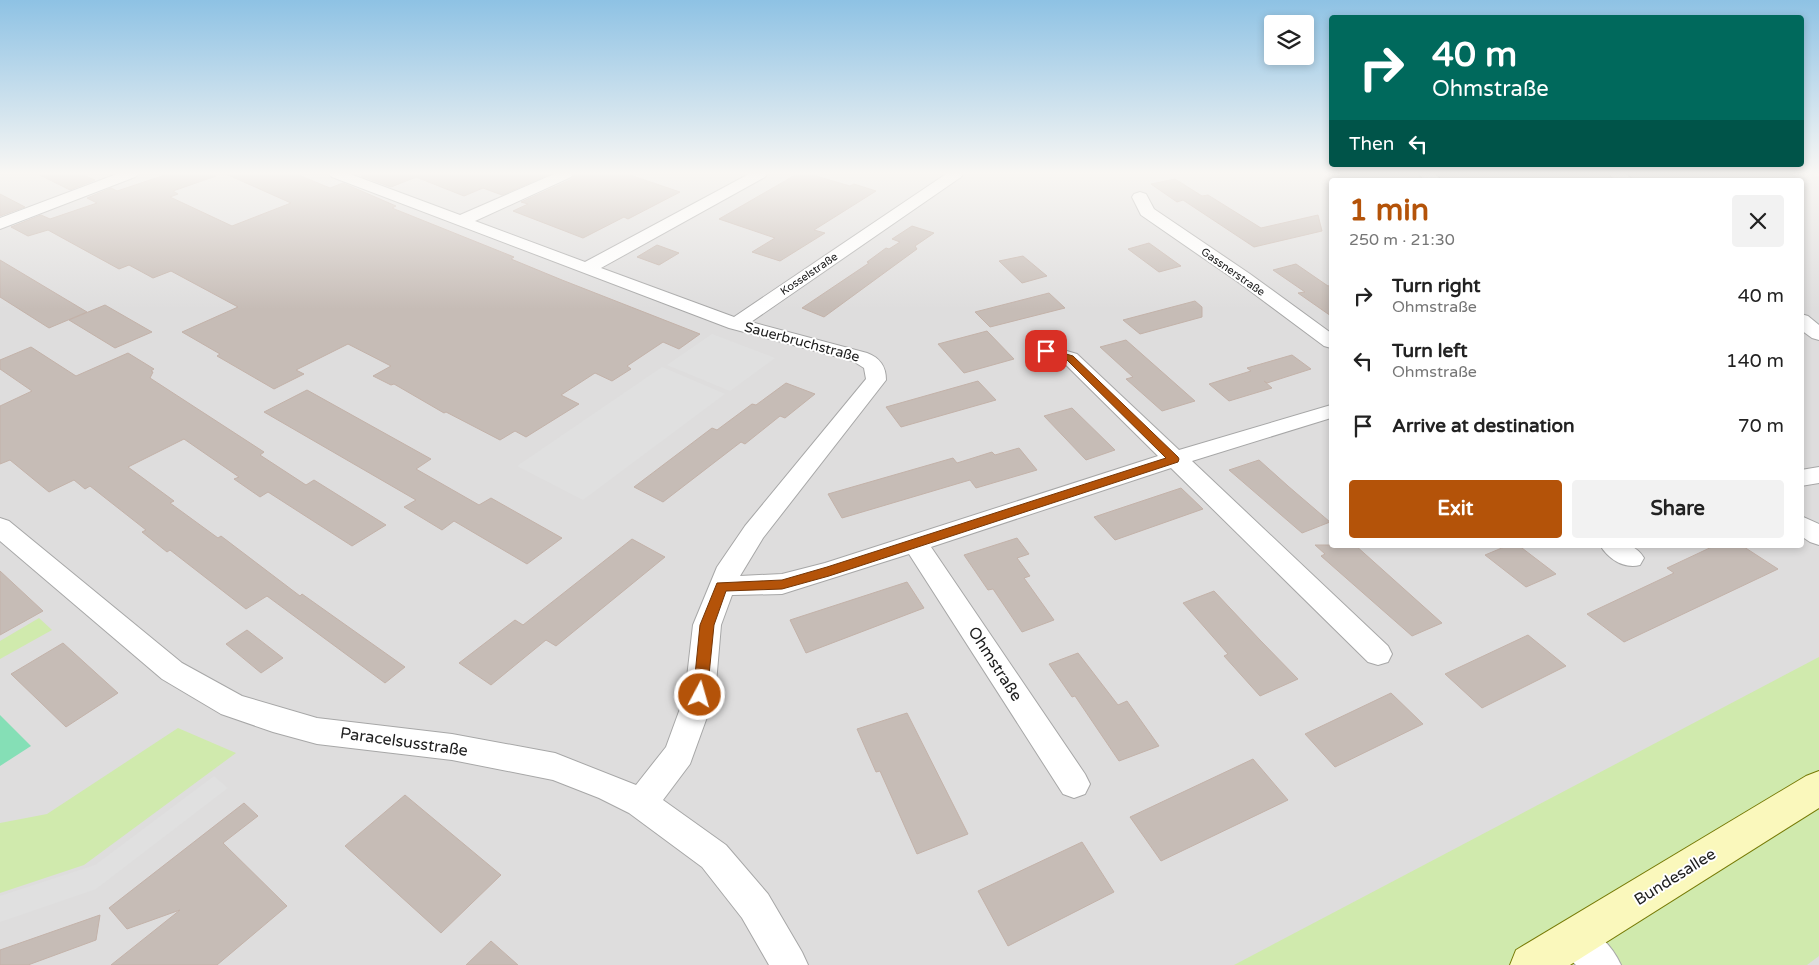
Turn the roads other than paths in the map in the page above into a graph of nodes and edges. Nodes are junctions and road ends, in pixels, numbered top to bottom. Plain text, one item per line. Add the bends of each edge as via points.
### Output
1 (13, 219) edge
2 (456, 219) edge
3 (465, 219) edge
4 (678, 219) edge
5 (890, 219) edge
6 (1156, 219) edge
7 (461, 221) junction
8 (0, 224) edge
9 (586, 269) junction
10 (1804, 322) edge
11 (736, 324) junction
12 (1819, 334) edge
13 (1329, 341) edge
14 (1046, 351) dead end
15 (1329, 411) edge
16 (1174, 459) junction
17 (1819, 475) edge
18 (1804, 478) edge
19 (1804, 526) edge
20 (0, 527) edge
21 (1819, 536) edge
22 (915, 543) junction
23 (721, 586) junction
24 (1378, 654) dead end
25 (1074, 784) dead end
26 (1819, 788) edge
27 (641, 803) junction
28 (1588, 952) edge
29 (788, 965) edge
30 (1531, 965) edge

1 - 8 street
2 - 7 street, Sauerbruchstraße
3 - 7 street
4 - 9 street
5 - 11 street, Kosselstraße
6 - 13 street, Gassnerstraße
7 - 9 street, Sauerbruchstraße
9 - 11 street, Sauerbruchstraße
10 - 12 street
11 - 23 street, Sauerbruchstraße via 860,356 871,362 876,370 876,380 754,532
14 - 16 street via 1070,358
15 - 16 street
16 - 22 street
16 - 24 street
17 - 18 street
19 - 21 street
20 - 27 street, Paracelsusstraße via 172,671 232,705 317,731 452,747 555,767
22 - 23 street via 782,584
22 - 25 street, Ohmstraße
23 - 27 street, Sauerbruchstraße via 707,625 700,695 679,754
26 - 28 street, Bundesallee
27 - 29 street, Paracelsusstraße via 714,856 755,906
28 - 30 street, Bundesallee

